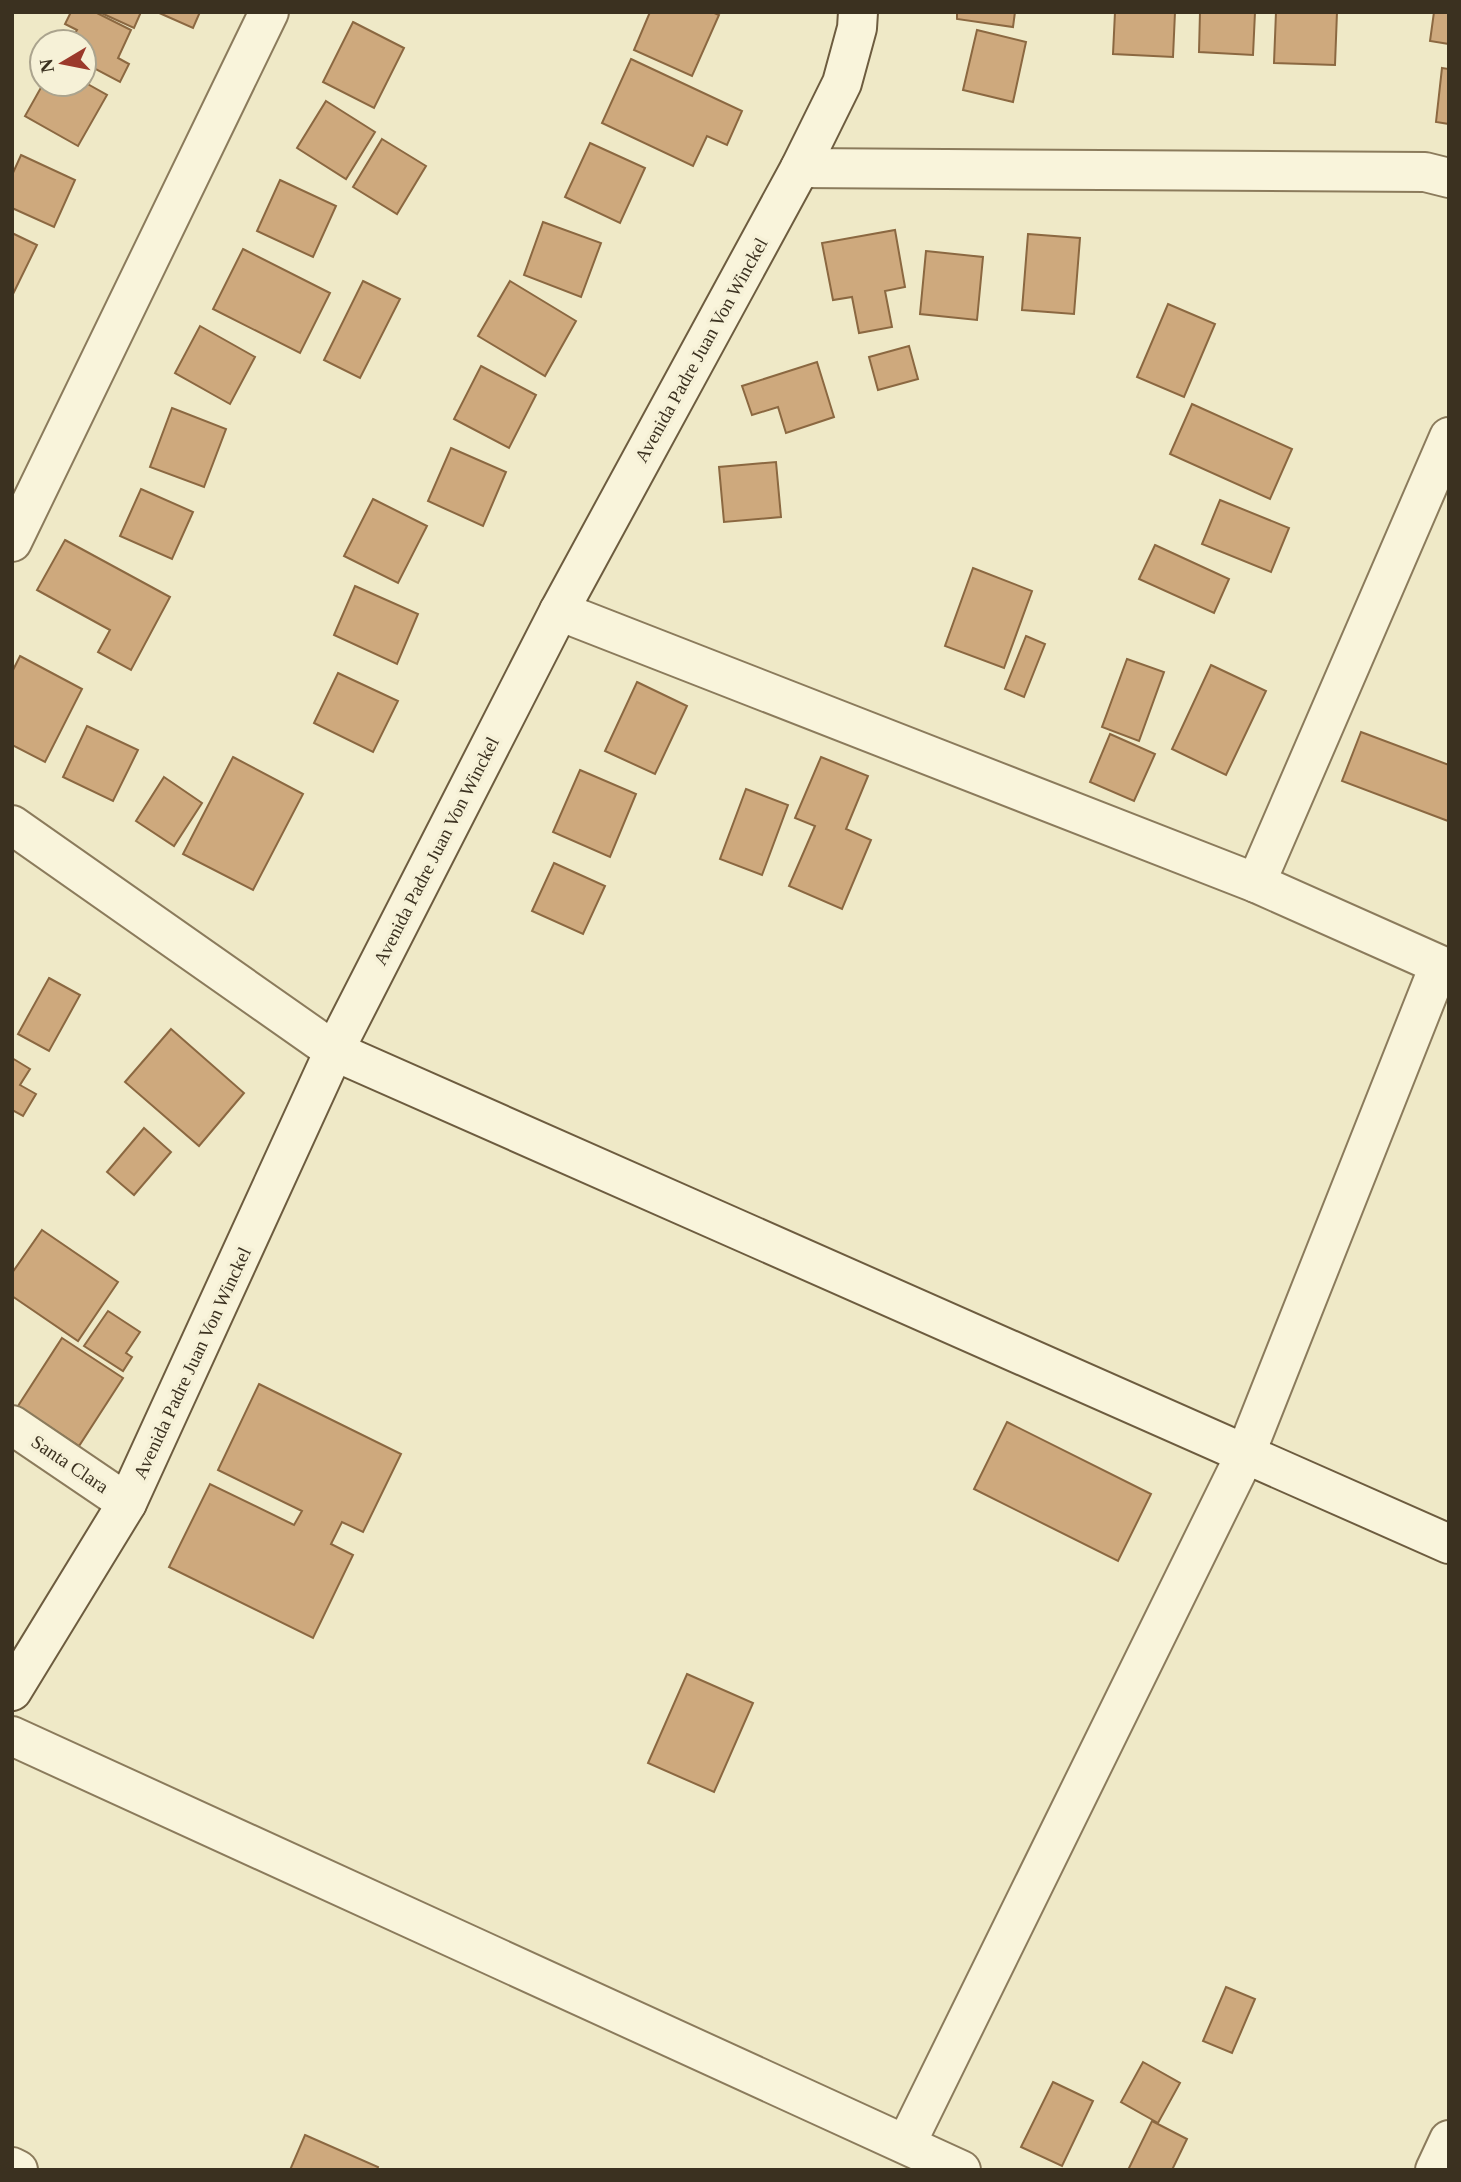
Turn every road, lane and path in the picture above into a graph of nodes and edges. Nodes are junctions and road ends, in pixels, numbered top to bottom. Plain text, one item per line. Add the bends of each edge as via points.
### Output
1 (269, 12) edge
2 (858, 12) edge
3 (800, 168) junction
4 (1449, 178) edge
5 (1449, 437) edge
6 (12, 542) edge
7 (559, 611) junction
8 (12, 825) edge
9 (1256, 883) junction
10 (1444, 968) edge
11 (334, 1051) junction
12 (12, 1425) edge
13 (1245, 1455) junction
14 (127, 1503) junction
15 (1449, 1544) edge
16 (12, 1691) edge
17 (12, 1736) edge
18 (1449, 2140) edge
19 (906, 2144) junction
20 (12, 2167) edge
21 (18, 2170) edge
22 (961, 2170) edge
23 (1435, 2170) edge

1 - 6 street
2 - 3 street, Avenida Padre Juan Von Winckel via 842,83
3 - 4 street via 1425,172
3 - 7 street, Avenida Padre Juan Von Winckel
5 - 9 street
7 - 9 street
7 - 11 street, Avenida Padre Juan Von Winckel
8 - 11 street
9 - 10 street
10 - 13 street
11 - 13 street
11 - 14 street, Avenida Padre Juan Von Winckel
12 - 14 street, Santa Clara
13 - 15 street
13 - 19 street
14 - 16 street, Avenida Padre Juan Von Winckel
17 - 19 street
18 - 23 street
19 - 22 street
20 - 21 street

